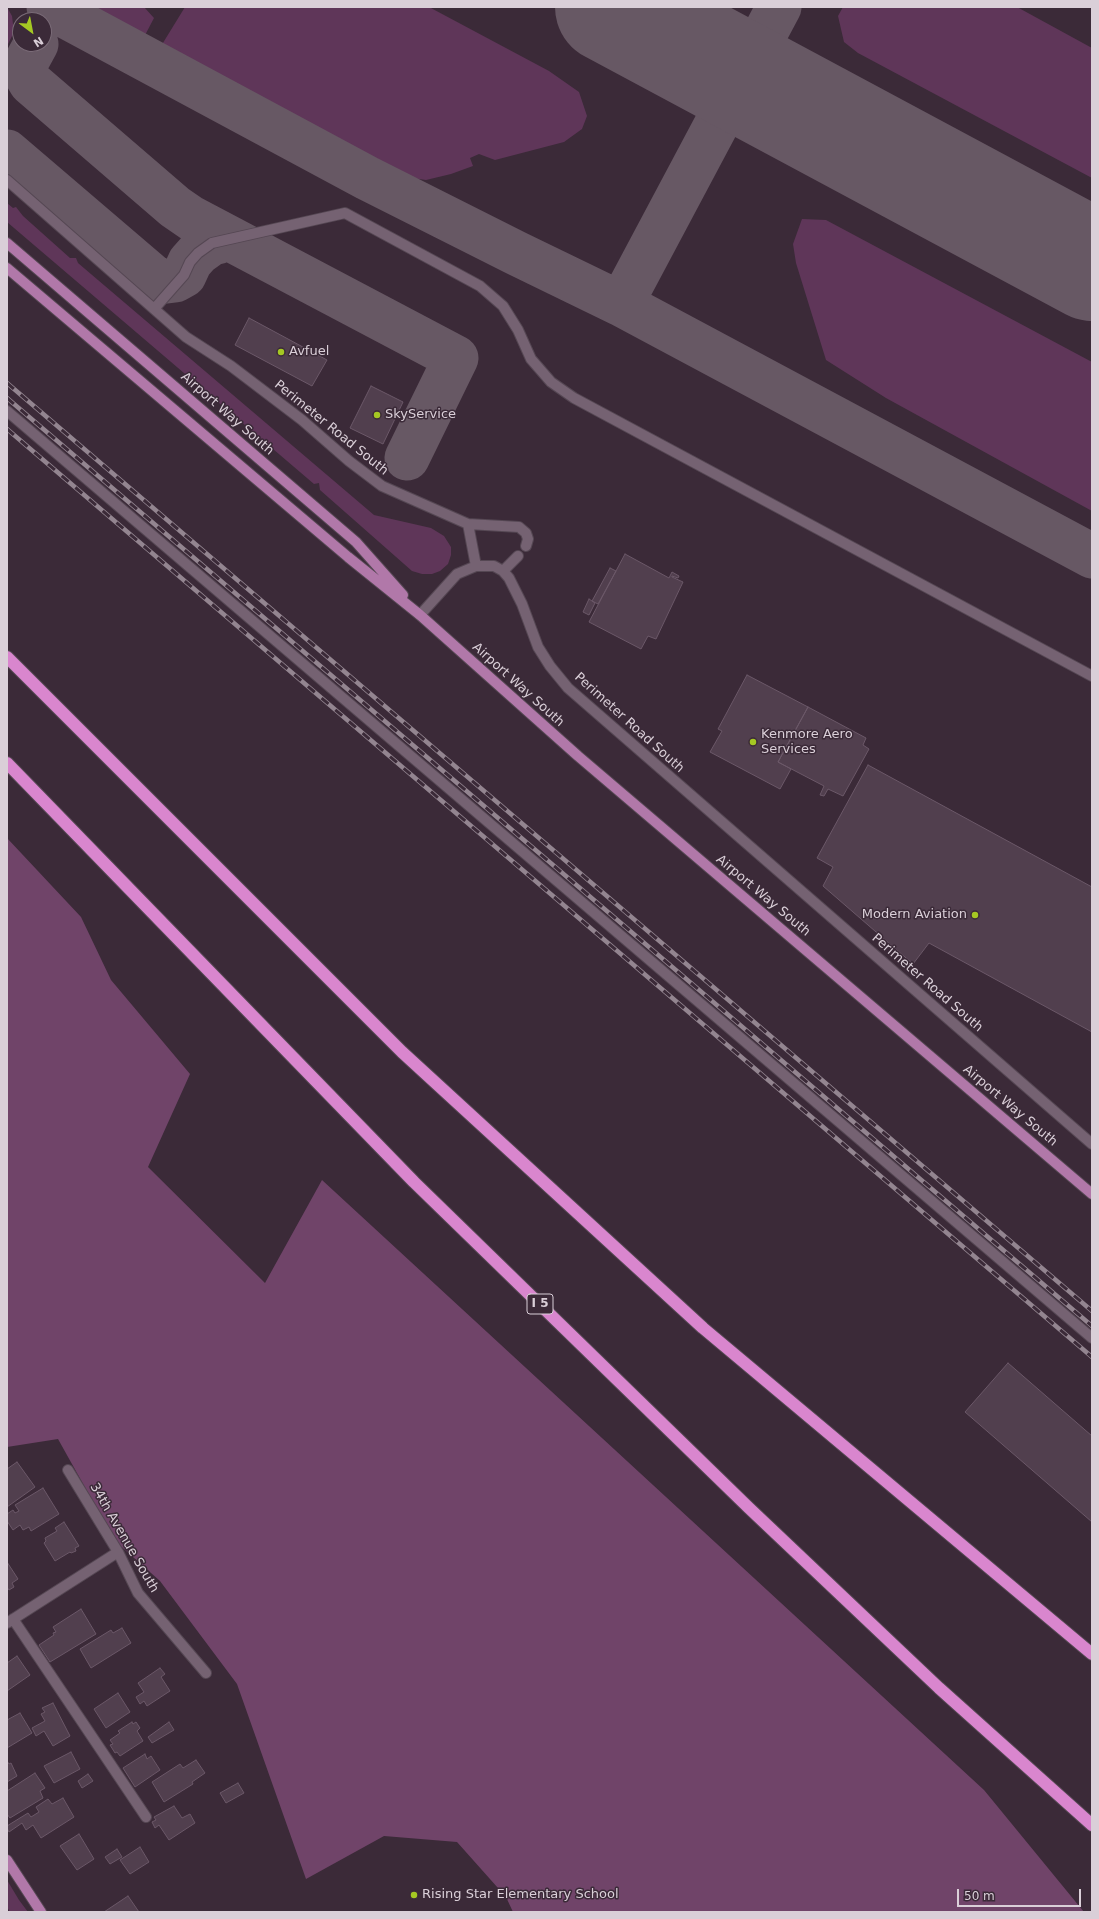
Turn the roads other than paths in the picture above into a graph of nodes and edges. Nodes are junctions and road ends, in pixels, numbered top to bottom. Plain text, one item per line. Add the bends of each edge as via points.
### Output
1 (7, 180) edge
2 (7, 243) edge
3 (7, 268) edge
4 (154, 309) junction
5 (7, 411) edge
6 (468, 524) junction
7 (526, 546) dead end
8 (518, 556) dead end
9 (476, 566) junction
10 (503, 571) junction
11 (420, 615) junction
12 (7, 657) edge
13 (1092, 676) edge
14 (7, 763) edge
15 (1092, 1144) edge
16 (1092, 1194) edge
17 (1092, 1338) edge
18 (68, 1470) dead end
19 (118, 1552) junction
20 (10, 1621) edge
21 (1092, 1654) edge
22 (206, 1673) dead end
23 (146, 1817) dead end
24 (1092, 1825) edge
25 (7, 1860) edge
26 (41, 1912) edge

1 - 4 street, Perimeter Road South
2 - 11 main road, Airport Way South via 356,542
3 - 11 main road, Airport Way South
4 - 6 street, Perimeter Road South via 186,337 231,366 302,420 382,486
4 - 13 street via 184,275 198,252 212,243 345,214 480,286 503,306 518,330 531,359 551,382 574,398
5 - 17 street
6 - 7 street via 519,527 526,533
6 - 9 street
8 - 10 street
9 - 10 street via 494,566
9 - 11 street via 457,574
10 - 15 street, Perimeter Road South via 522,604 538,647 568,688
11 - 16 main road, Airport Way South via 584,761
12 - 21 highway via 402,1052 704,1328
14 - 24 highway, I 5 via 426,1193 749,1508 939,1688
18 - 19 street, 34th Avenue South
19 - 20 street
19 - 22 street, 34th Avenue South via 138,1593
20 - 23 street
25 - 26 main road

